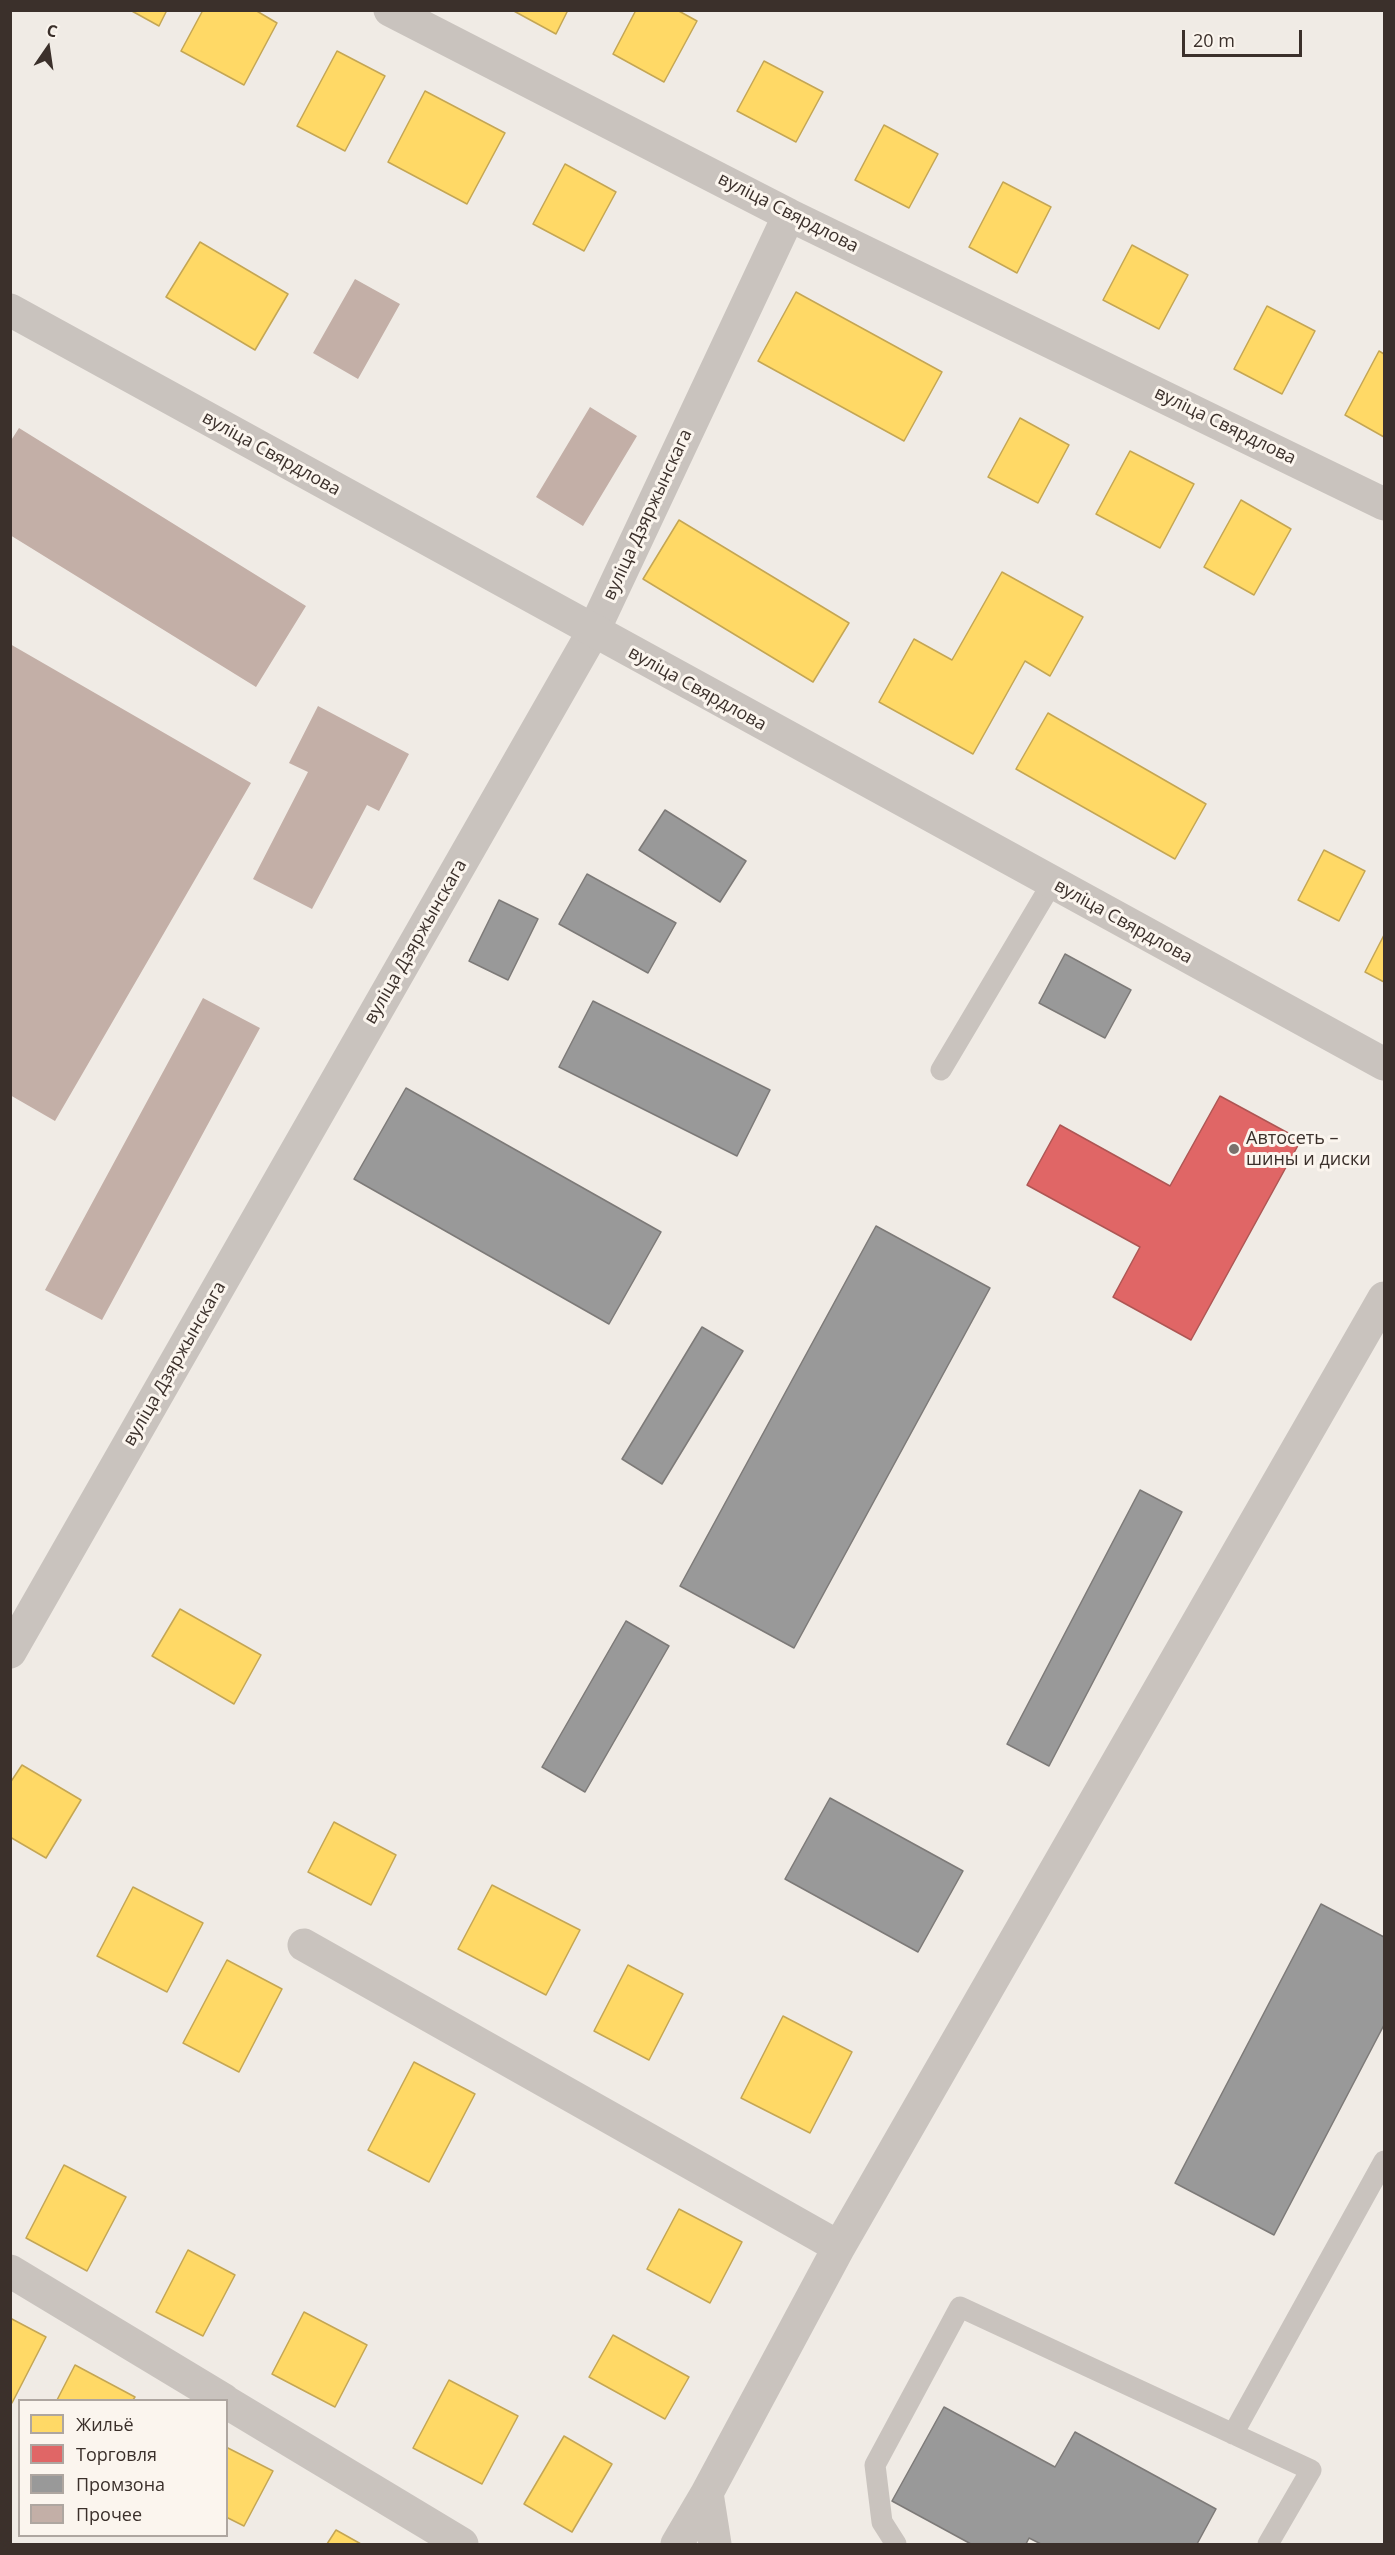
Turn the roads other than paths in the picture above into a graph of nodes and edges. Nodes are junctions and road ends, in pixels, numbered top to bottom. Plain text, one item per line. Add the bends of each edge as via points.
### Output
1 (390, 10) edge
2 (789, 215) junction
3 (10, 310) edge
4 (1384, 504) edge
5 (593, 632) junction
6 (1052, 883) junction
7 (1384, 1065) edge
8 (941, 1070) dead end
9 (1384, 1298) edge
10 (10, 1652) edge
11 (304, 1945) dead end
12 (1384, 2162) edge
13 (839, 2247) junction
14 (10, 2271) edge
15 (222, 2399) edge
16 (228, 2403) edge
17 (1233, 2434) junction
18 (706, 2493) junction
19 (462, 2544) edge
20 (677, 2544) edge
21 (715, 2544) edge
22 (896, 2544) edge
23 (1268, 2544) edge

1 - 2 street, вуліца Свярдлова
2 - 4 street, вуліца Свярдлова
2 - 5 street, вуліца Дзяржынскага
3 - 5 street, вуліца Свярдлова
5 - 6 street, вуліца Свярдлова
5 - 10 street, вуліца Дзяржынскага
6 - 7 street, вуліца Свярдлова
6 - 8 lane
9 - 13 street
11 - 13 street
12 - 17 lane
13 - 18 street
14 - 15 street
16 - 19 street
17 - 22 lane via 960,2307 875,2465 882,2522
17 - 23 lane via 1311,2470
18 - 20 street
18 - 21 street

